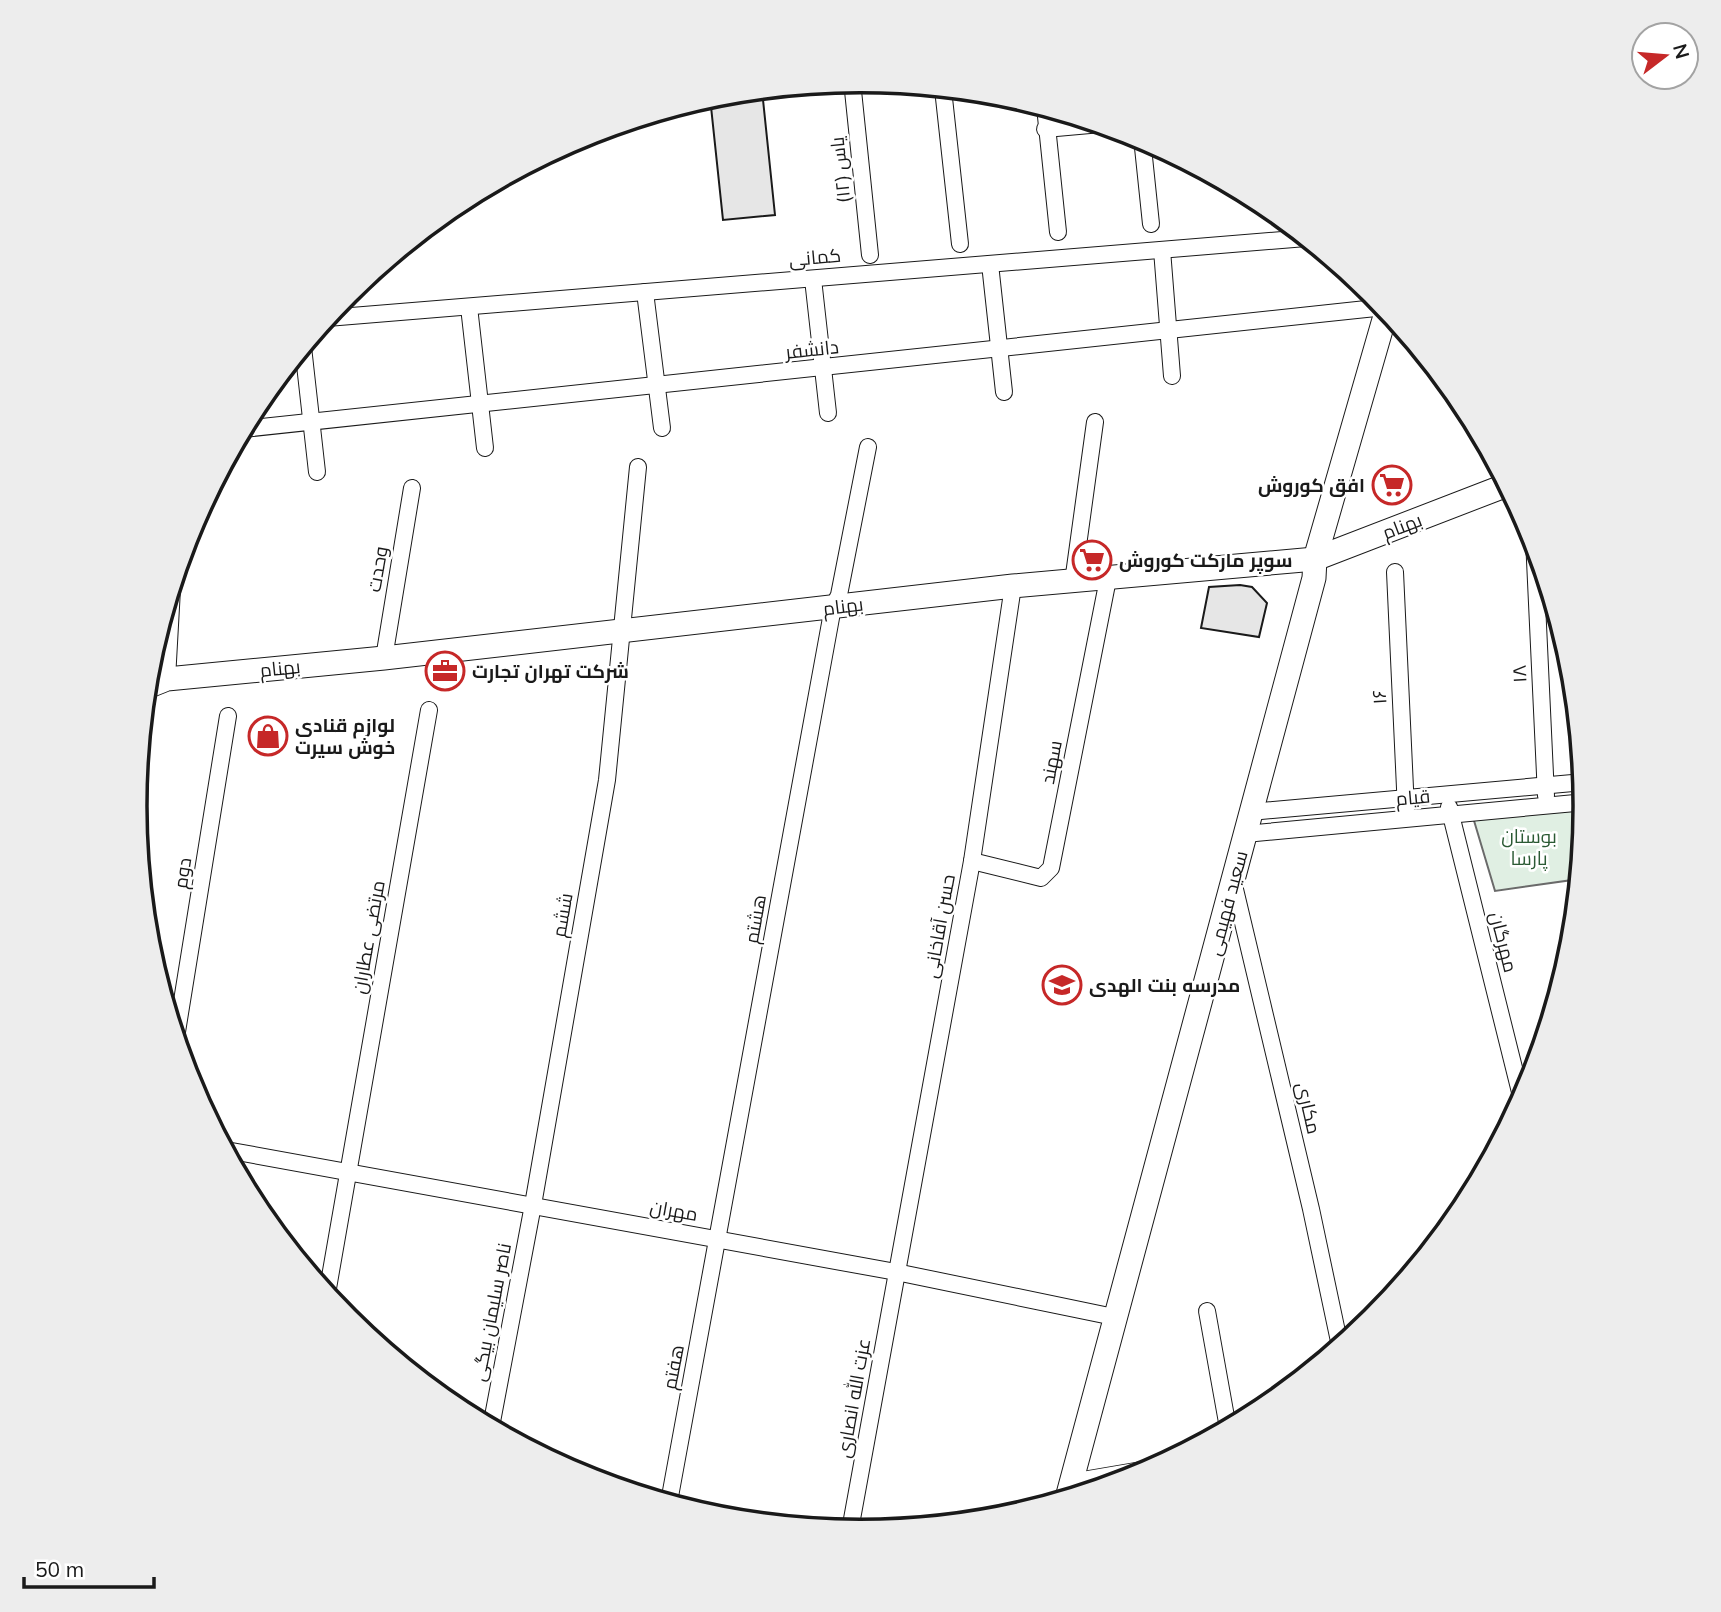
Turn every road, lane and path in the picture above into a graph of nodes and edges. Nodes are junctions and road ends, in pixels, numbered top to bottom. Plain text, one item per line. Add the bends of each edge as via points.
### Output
1 (853, 93) edge
2 (944, 98) edge
3 (1045, 117) edge
4 (1075, 126) edge
5 (1045, 129) junction
6 (1143, 152) edge
7 (1151, 224) dead end
8 (1058, 232) dead end
9 (1294, 239) edge
10 (960, 244) dead end
11 (1162, 250) junction
12 (870, 255) dead end
13 (990, 264) junction
14 (813, 279) junction
15 (645, 292) junction
16 (469, 307) junction
17 (1372, 310) edge
18 (342, 317) edge
19 (1382, 321) edge
20 (1169, 332) junction
21 (1000, 350) junction
22 (305, 360) edge
23 (823, 369) junction
24 (1172, 376) dead end
25 (657, 386) junction
26 (1004, 392) dead end
27 (480, 405) junction
28 (828, 413) dead end
29 (312, 422) junction
30 (1095, 422) dead end
31 (256, 428) edge
32 (662, 428) dead end
33 (868, 447) dead end
34 (485, 448) dead end
35 (638, 467) dead end
36 (317, 472) dead end
37 (412, 488) dead end
38 (1499, 488) edge
39 (1315, 559) junction
40 (1395, 572) dead end
41 (1536, 576) edge
42 (1108, 579) junction
43 (1073, 582) junction
44 (1013, 586) junction
45 (836, 601) junction
46 (621, 631) junction
47 (384, 658) junction
48 (159, 681) edge
49 (429, 710) dead end
50 (229, 716) dead end
51 (1573, 783) edge
52 (1545, 785) junction
53 (1446, 795) junction
54 (1405, 799) junction
55 (1574, 803) edge
56 (1547, 806) junction
57 (1451, 815) junction
58 (1407, 819) junction
59 (1248, 823) junction
60 (972, 861) junction
61 (1233, 880) junction
62 (180, 1017) edge
63 (1518, 1082) edge
64 (237, 1152) edge
65 (348, 1172) junction
66 (533, 1205) junction
67 (718, 1239) junction
68 (896, 1272) junction
69 (329, 1281) edge
70 (1207, 1311) dead end
71 (1114, 1317) junction
72 (1338, 1336) edge
73 (493, 1417) edge
74 (1226, 1418) edge
75 (1070, 1487) edge
76 (671, 1493) edge
77 (852, 1519) edge

1 - 12 street, یاس (۱۲)
2 - 10 street
3 - 5 street
4 - 5 street
5 - 8 street
6 - 7 street
9 - 11 street, کمانی
11 - 13 street, کمانی
11 - 20 street
13 - 14 street, کمانی
13 - 21 street
14 - 15 street, کمانی
14 - 23 street
15 - 16 street, کمانی
15 - 25 street
16 - 18 street, کمانی
16 - 27 street
17 - 20 street, دانشفر
19 - 39 main road, سعید فهیمی
20 - 21 street, دانشفر
20 - 24 street
21 - 23 street, دانشفر
21 - 26 street
22 - 29 street
23 - 25 street, دانشفر
23 - 28 street
25 - 27 street, دانشفر
25 - 32 street
27 - 29 street, دانشفر
27 - 34 street
29 - 31 street, دانشفر
29 - 36 street
30 - 43 street
33 - 45 street, هشتم
35 - 46 street, ششم
37 - 47 street, وحدت
38 - 39 main road, بهنام
39 - 42 main road, بهنام
39 - 59 main road, سعید فهیمی via 1314,578
40 - 54 street, ۱۶
41 - 52 street, ۱۸
42 - 43 main road, بهنام
42 - 60 street, سهند via 1052,869 1041,878
43 - 44 main road, بهنام
44 - 45 main road, بهنام
44 - 60 street, حسن آقاخانی
45 - 46 main road, بهنام
45 - 67 street, هشتم
46 - 47 main road, بهنام
46 - 66 street, ششم via 607,780
47 - 48 main road, بهنام
49 - 65 street, مرتضی عطاران
50 - 62 street, دوم
51 - 52 street, قیام
52 - 53 street, قیام
52 - 56 street, ۱۸
53 - 54 street, قیام
53 - 57 street, مهرگان
54 - 58 street, ۱۶
54 - 59 street, قیام
55 - 56 street, قیام
56 - 57 street, قیام
57 - 58 street, قیام
57 - 63 street, مهرگان
58 - 59 street, قیام
59 - 61 main road, سعید فهیمی
60 - 68 street, حسن آقاخانی
61 - 71 main road, سعید فهیمی
61 - 72 street, مکاری
64 - 65 street, مهران
65 - 66 street, مهران
65 - 69 street, مرتضی عطاران
66 - 67 street, مهران
66 - 73 street, ناصر سلیمان بیگی
67 - 68 street, مهران
67 - 76 street, هفتم
68 - 71 street, مهران
68 - 77 street, عزت الله انصاری
70 - 74 street
71 - 75 main road, سعید فهیمی

